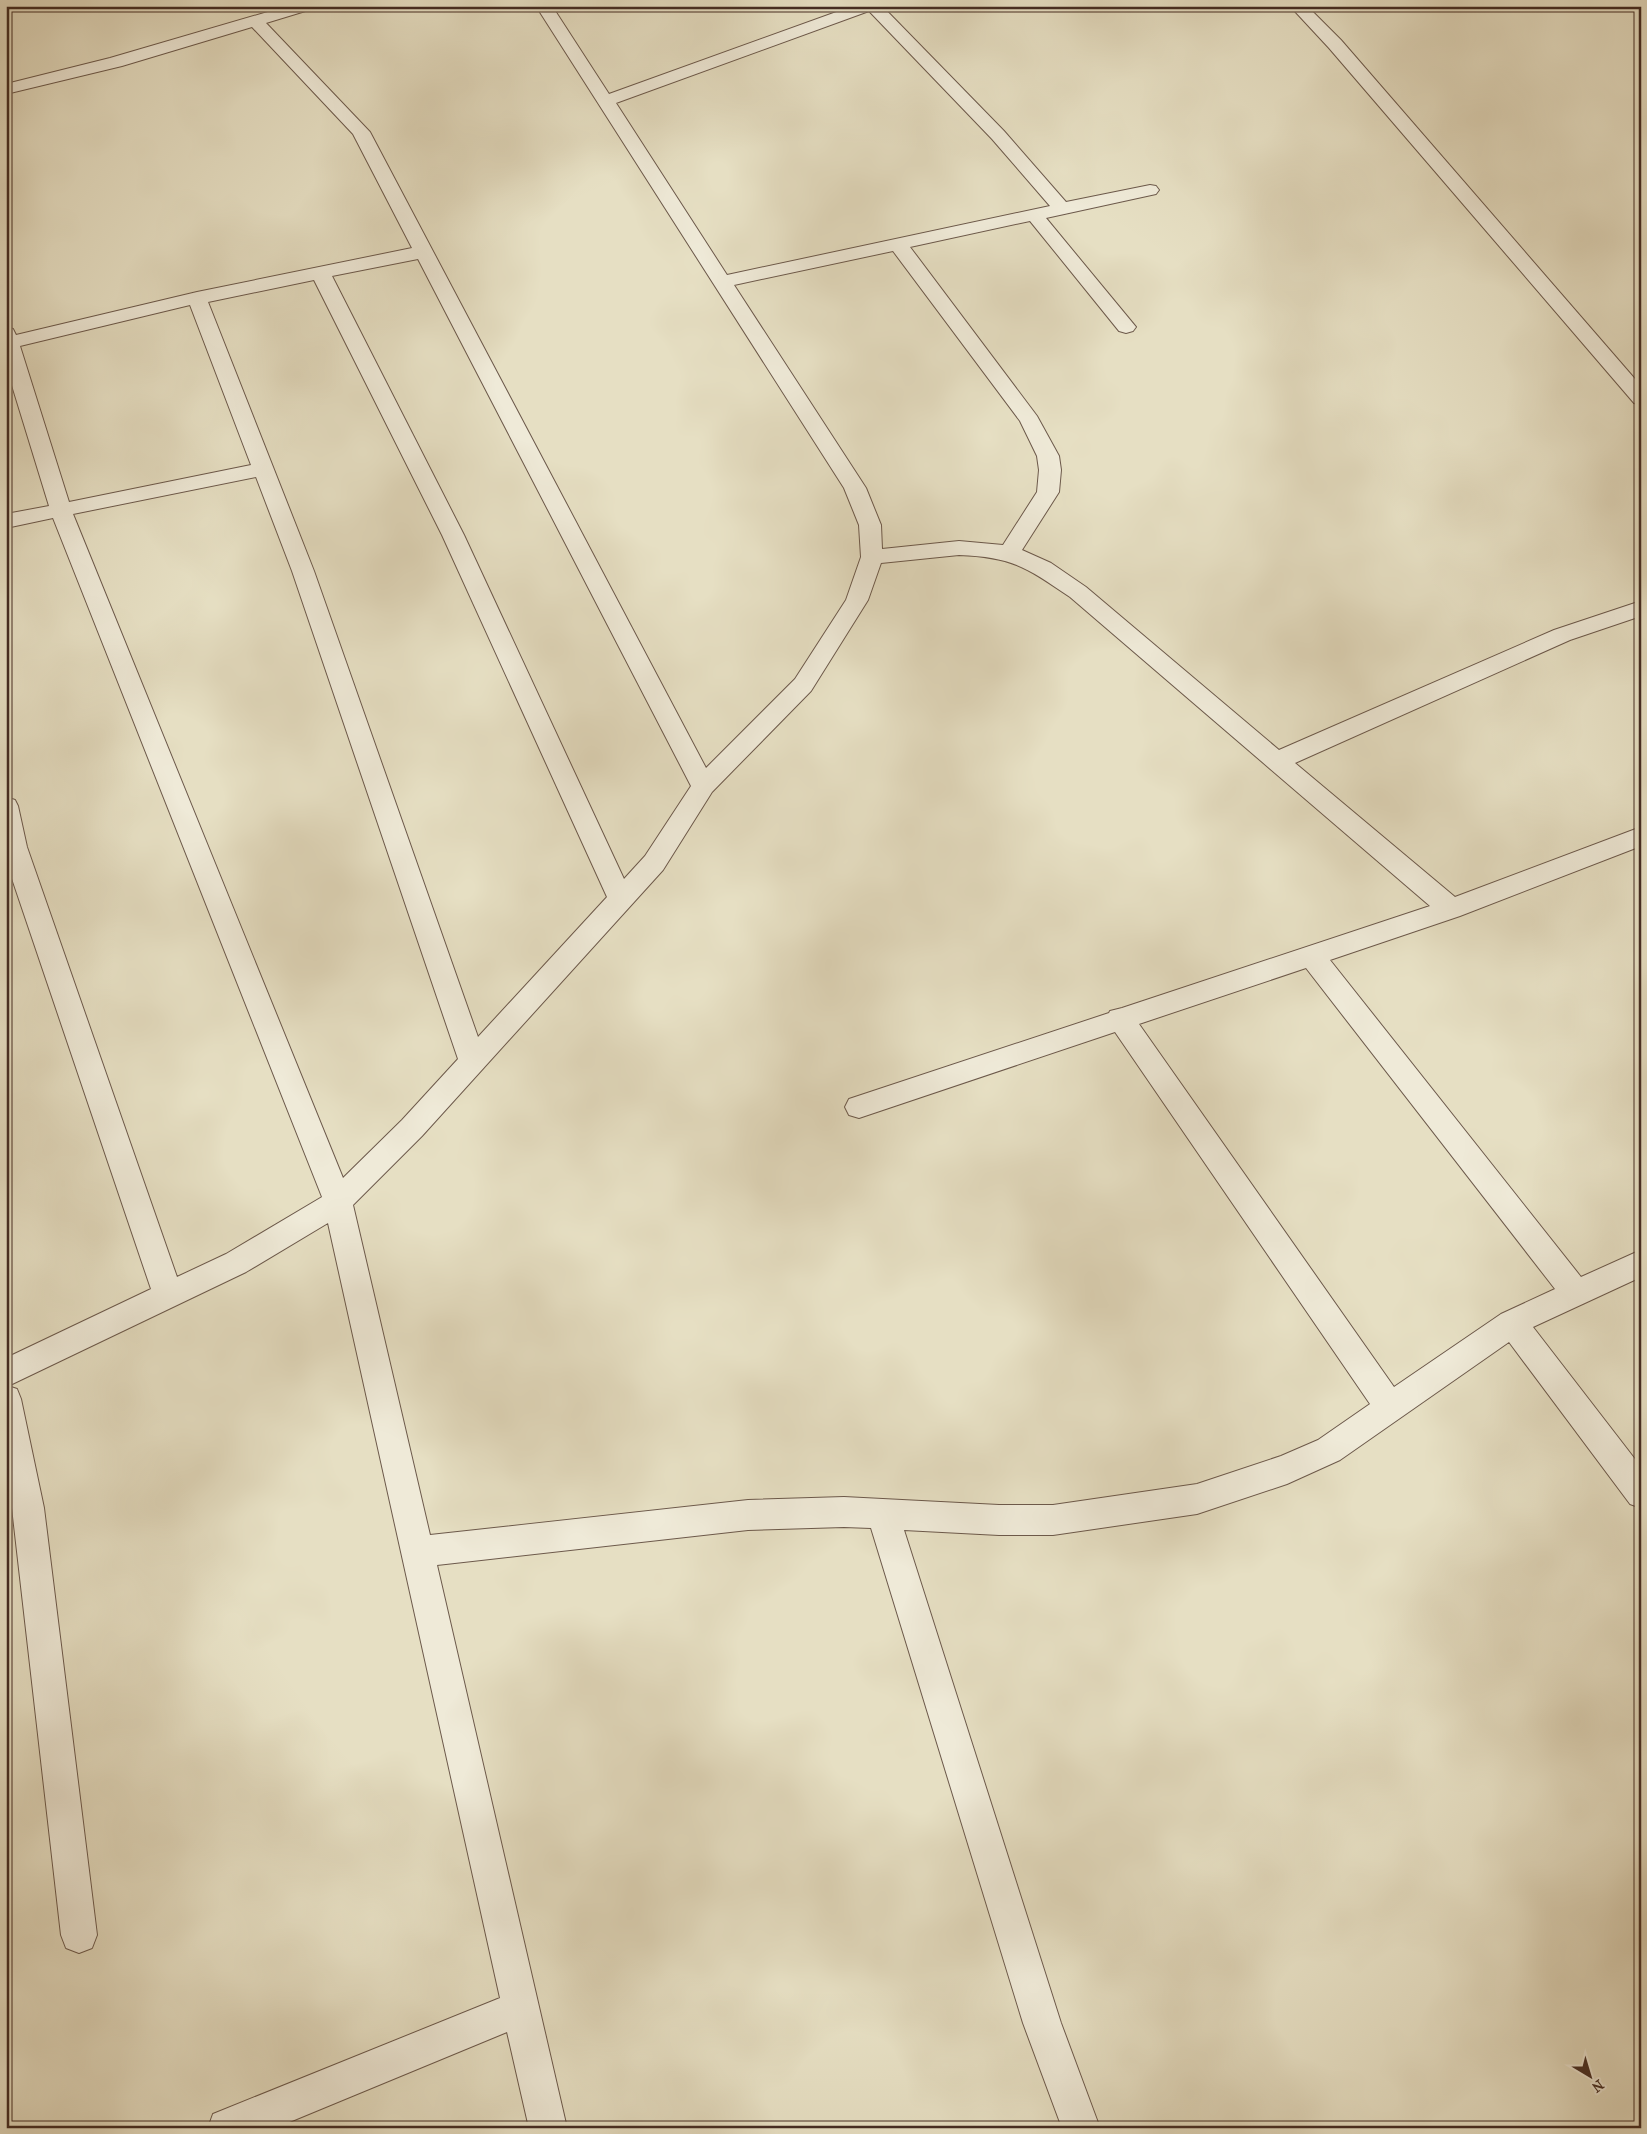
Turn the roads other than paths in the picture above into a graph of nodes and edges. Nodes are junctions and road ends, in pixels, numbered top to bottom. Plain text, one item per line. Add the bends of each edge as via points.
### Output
1 (306, 6) edge
2 (544, 6) edge
3 (869, 6) edge
4 (874, 6) edge
5 (1298, 6) edge
6 (255, 21) junction
7 (6, 89) edge
8 (606, 101) junction
9 (1150, 190) dead end
10 (1062, 209) junction
11 (1034, 215) junction
12 (898, 244) junction
13 (423, 252) junction
14 (320, 272) junction
15 (722, 282) junction
16 (198, 298) junction
17 (1126, 327) dead end
18 (7, 339) edge
19 (1641, 400) edge
20 (264, 469) junction
21 (61, 510) junction
22 (6, 521) edge
23 (1009, 553) junction
24 (872, 557) junction
25 (1641, 608) edge
26 (1276, 761) junction
27 (703, 786) junction
28 (6, 806) edge
29 (1641, 836) edge
30 (10, 848) edge
31 (621, 899) junction
32 (1450, 909) junction
33 (1311, 955) junction
34 (1120, 1018) junction
35 (473, 1062) junction
36 (859, 1107) dead end
37 (338, 1202) junction
38 (1641, 1263) edge
39 (1576, 1293) junction
40 (168, 1295) junction
41 (1512, 1323) junction
42 (6, 1373) edge
43 (6, 1399) edge
44 (1390, 1407) junction
45 (1641, 1493) edge
46 (883, 1514) junction
47 (417, 1552) junction
48 (79, 1935) dead end
49 (521, 2008) junction
50 (233, 2126) edge
51 (548, 2128) edge
52 (1081, 2128) edge

1 - 6 street
2 - 8 street
3 - 8 street
4 - 10 street via 998,135
5 - 19 street via 1341,51
6 - 7 street via 116,62
6 - 13 street via 361,132
8 - 15 street
9 - 10 street
10 - 11 street
11 - 12 street
11 - 17 street
12 - 15 street
12 - 23 street via 1030,420 1048,456 1048,492
13 - 14 street
13 - 27 street
14 - 16 street
14 - 31 street via 453,536
15 - 24 street via 855,488 870,525
16 - 18 street
16 - 20 street
18 - 21 street
20 - 21 street
20 - 35 street
21 - 22 street
21 - 37 street
23 - 24 street via 981,547
23 - 26 street via 1042,567 1078,592
24 - 27 street via 857,600 803,686
25 - 26 street via 1562,635
26 - 32 street
27 - 31 street via 654,863
28 - 30 street
29 - 32 street
30 - 40 street
31 - 35 street
32 - 33 street
33 - 34 street
33 - 39 street
34 - 36 street
34 - 44 street
35 - 37 street
37 - 40 street via 236,1263
37 - 47 street
38 - 39 street
39 - 41 street
40 - 42 street
41 - 44 street
41 - 45 street
43 - 48 street via 28,1508
44 - 46 street via 1329,1450 1287,1469 1198,1499 1052,1520
46 - 47 street via 748,1515
46 - 52 street via 1042,2023
47 - 49 street
49 - 50 street
49 - 51 street

